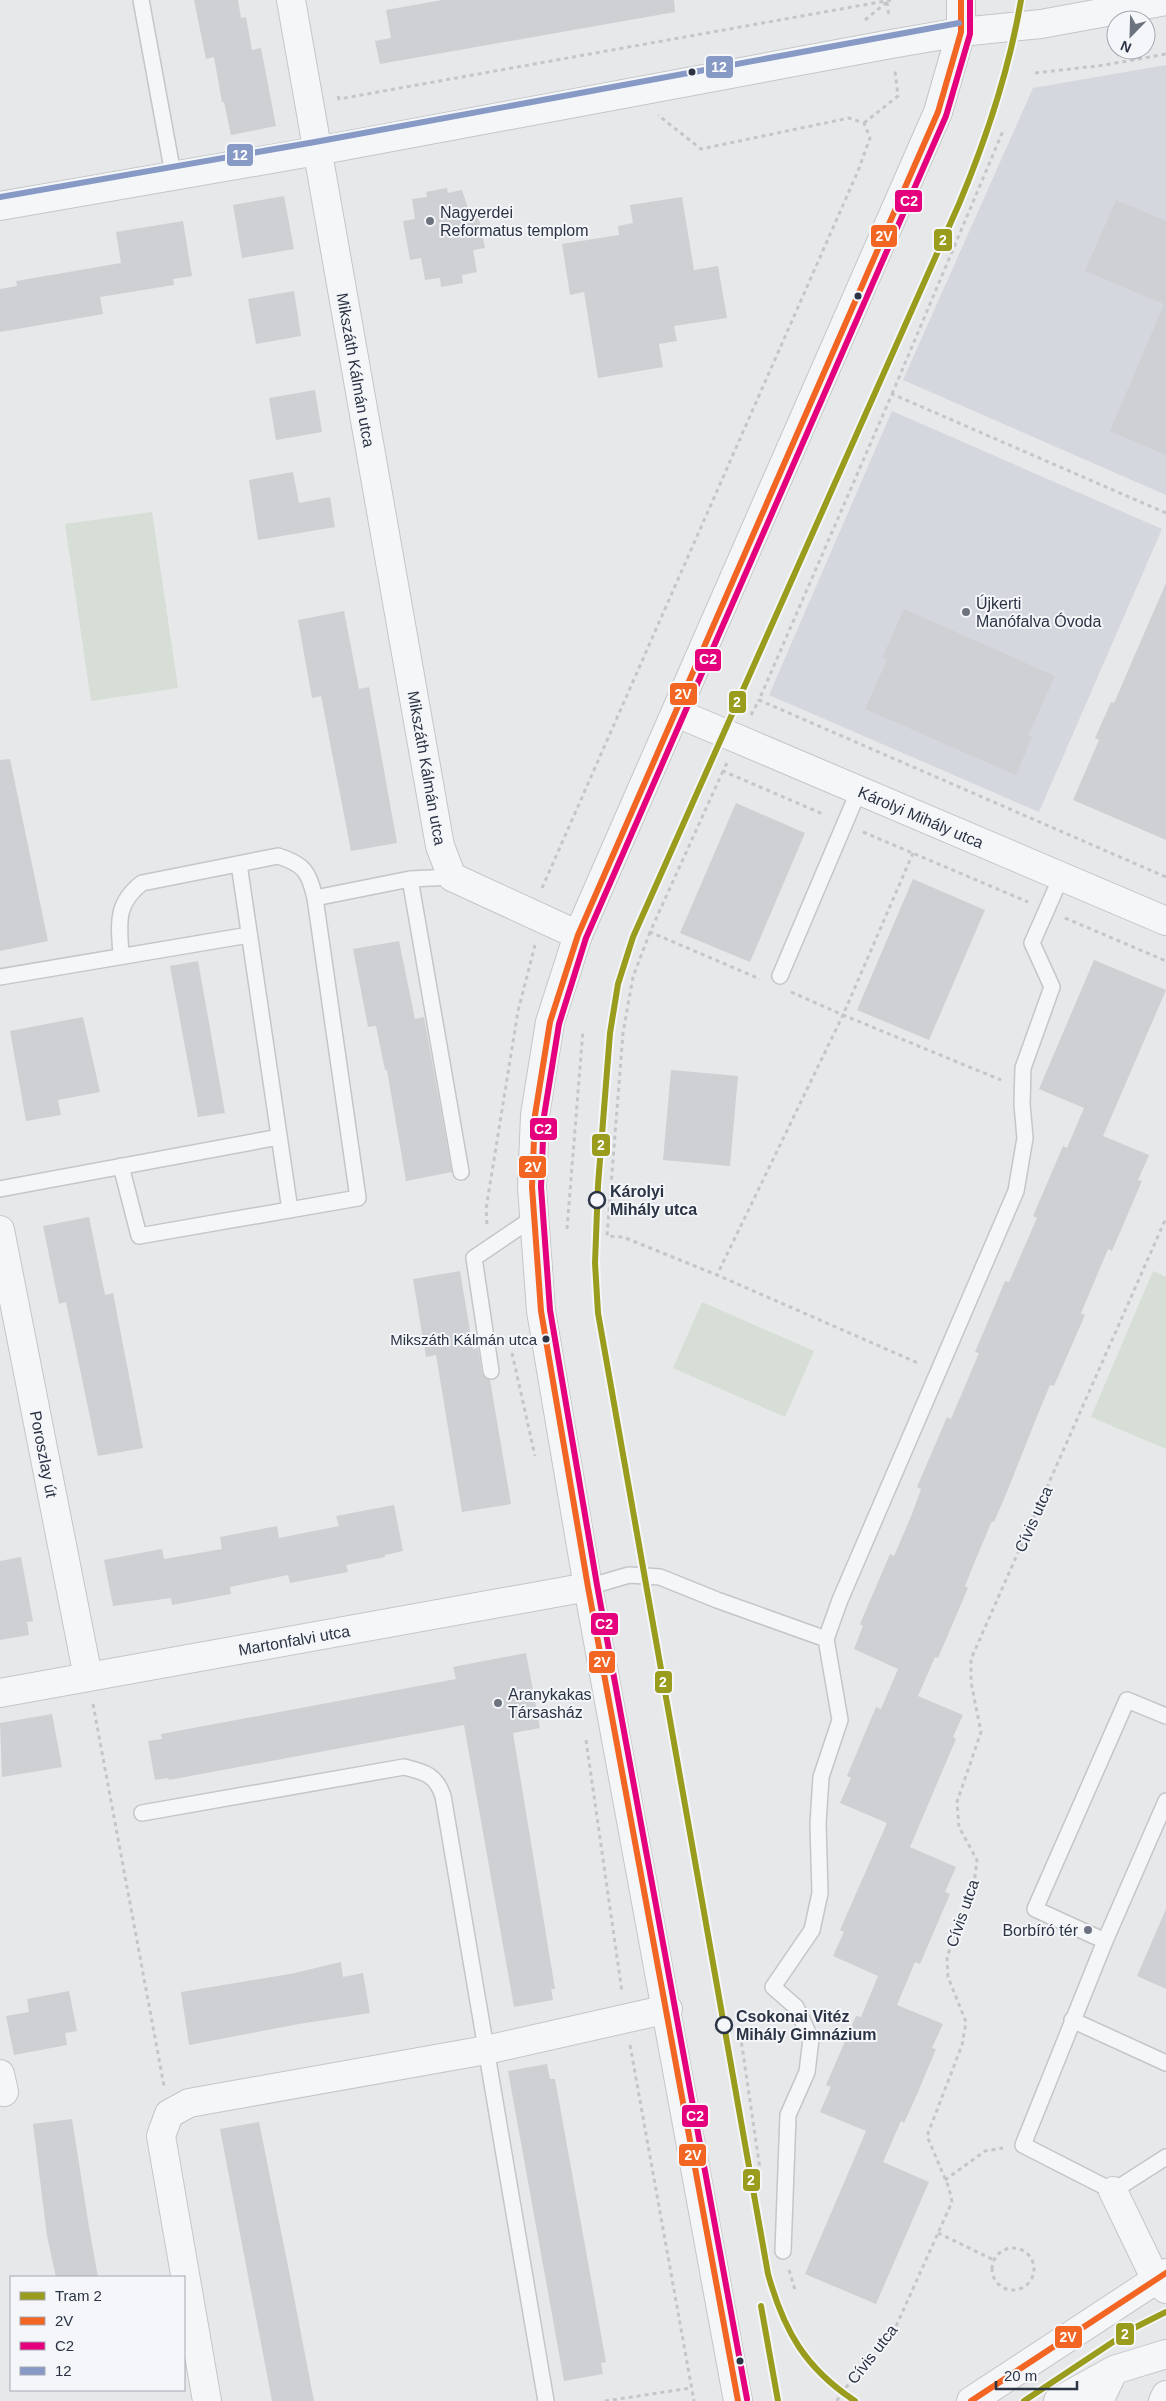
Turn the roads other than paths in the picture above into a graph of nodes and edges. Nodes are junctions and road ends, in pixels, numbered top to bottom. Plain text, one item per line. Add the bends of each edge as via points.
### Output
1 (141, 0) edge
2 (291, 0) edge
3 (961, 0) edge
4 (1166, 1) edge
5 (961, 32) junction
6 (317, 150) junction
7 (173, 174) junction
8 (0, 206) edge
9 (677, 712) junction
10 (859, 790) junction
11 (239, 864) junction
12 (1061, 876) junction
13 (452, 877) junction
14 (410, 879) junction
15 (315, 898) junction
16 (1166, 922) edge
17 (248, 935) junction
18 (578, 935) junction
19 (121, 955) junction
20 (0, 977) edge
21 (781, 982) road end
22 (279, 1137) junction
23 (121, 1166) junction
24 (461, 1172) dead end
25 (0, 1189) edge
26 (290, 1210) junction
27 (533, 1218) junction
28 (1, 1240) edge
29 (491, 1371) dead end
30 (588, 1586) junction
31 (826, 1639) junction
32 (88, 1677) junction
33 (0, 1693) edge
34 (1166, 1716) edge
35 (1166, 1801) edge
36 (142, 1814) dead end
37 (1105, 1941) junction
38 (668, 2009) junction
39 (1072, 2020) junction
40 (486, 2050) junction
41 (1166, 2064) edge
42 (1166, 2157) edge
43 (1113, 2191) junction
44 (783, 2251) dead end
45 (1163, 2281) edge
46 (1166, 2354) edge
47 (1114, 2370) junction
48 (1166, 2395) edge
49 (207, 2401) edge
50 (546, 2401) edge
51 (738, 2401) edge
52 (971, 2401) edge
53 (1058, 2401) edge
54 (1099, 2401) edge
55 (1163, 2401) edge

1 - 7 lane
2 - 6 street, Mikszáth Kálmán utca
3 - 5 street
4 - 5 street via 1041,24
5 - 6 street
5 - 9 street via 938,112
6 - 7 street
6 - 13 street, Mikszáth Kálmán utca via 440,846
7 - 8 street
9 - 10 street, Károlyi Mihály utca
9 - 18 street
10 - 12 street, Károlyi Mihály utca
10 - 21 lane
11 - 15 lane via 278,856 293,860 310,877
11 - 17 lane
11 - 19 lane via 142,883 130,892 119,918
12 - 16 street, Károlyi Mihály utca
12 - 31 lane via 1032,943 1052,987 1023,1068 1025,1138 1016,1190
13 - 14 lane
13 - 18 street
14 - 15 lane
14 - 24 lane
15 - 26 lane via 358,1198
17 - 19 lane
17 - 22 lane
18 - 27 street via 550,1022 535,1115
19 - 20 lane
22 - 23 lane
22 - 26 lane
23 - 25 lane
23 - 26 lane via 139,1236
27 - 29 lane via 474,1258
27 - 30 street via 541,1311
28 - 32 street, Poroszlay út
30 - 31 lane via 629,1575 660,1577
30 - 32 street, Martonfalvi utca
30 - 38 street
31 - 44 lane via 840,1720 821,1777 818,1824 820,1893 812,1930 773,1987 796,2007 811,2039 806,2072 788,2115
32 - 33 street, Martonfalvi utca
34 - 37 lane via 1127,1700 1035,1909
35 - 37 lane
36 - 40 lane via 404,1767 421,1771 438,1782
37 - 39 lane
38 - 40 street
38 - 51 street
39 - 41 lane
39 - 43 lane via 1023,2145
40 - 49 street via 189,2103 169,2114 161,2136
40 - 50 lane
42 - 43 lane
43 - 45 street
45 - 52 street
46 - 47 street
47 - 53 street
47 - 54 street
48 - 55 street

